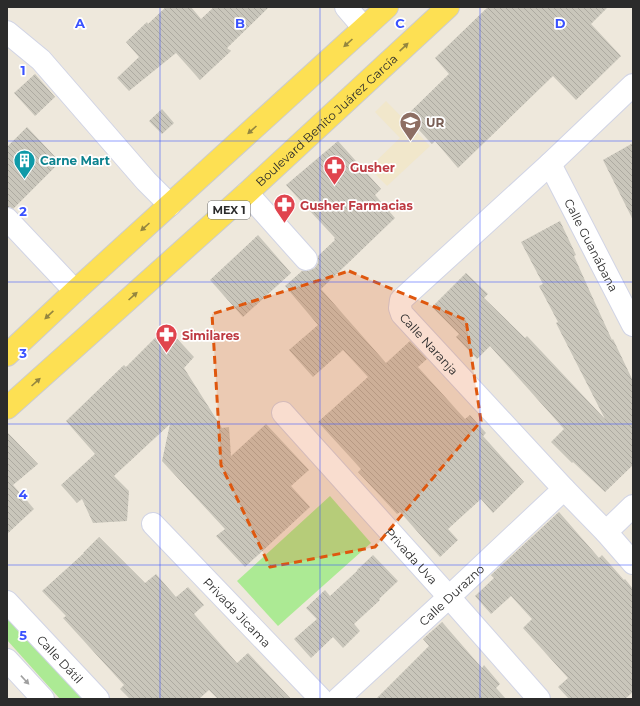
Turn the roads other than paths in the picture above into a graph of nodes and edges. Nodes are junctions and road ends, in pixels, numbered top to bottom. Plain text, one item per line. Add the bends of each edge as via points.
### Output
1 (346, 7) edge
2 (387, 7) edge
3 (448, 7) edge
4 (364, 28) junction
5 (7, 32) edge
6 (633, 85) edge
7 (550, 164) junction
8 (248, 193) junction
9 (170, 205) junction
10 (7, 219) edge
11 (306, 259) dead end
12 (75, 291) junction
13 (633, 325) edge
14 (7, 354) edge
15 (7, 408) edge
16 (283, 413) dead end
17 (564, 490) junction
18 (633, 506) edge
19 (154, 524) dead end
20 (606, 532) junction
21 (633, 563) edge
22 (449, 597) junction
23 (7, 602) edge
24 (7, 660) edge
25 (43, 699) edge
26 (98, 699) edge
27 (321, 699) edge
28 (338, 699) edge
29 (540, 699) edge

1 - 4 street
2 - 4 main road
8 -> 3 main road, Boulevard Benito Juárez García / MEX 1
4 -> 9 main road
5 - 9 street via 41,60
6 - 7 street, Calle Naranja
7 - 13 street, Calle Guanábana
7 - 17 street, Calle Naranja via 402,300 400,308 402,314
8 - 11 street
15 -> 8 main road, Boulevard Benito Juárez García / MEX 1
9 -> 12 main road
10 - 12 street
12 -> 14 main road
16 - 22 street, Privada Uva
17 - 20 street, Calle Naranja
17 - 22 street, Calle Durazno
18 - 20 street
19 - 27 street, Privada Jicama
20 - 21 street, Calle Naranja
22 - 28 street, Calle Durazno
22 - 29 street, Privada Uva
23 - 26 street, Calle Dátil
24 -> 25 street

